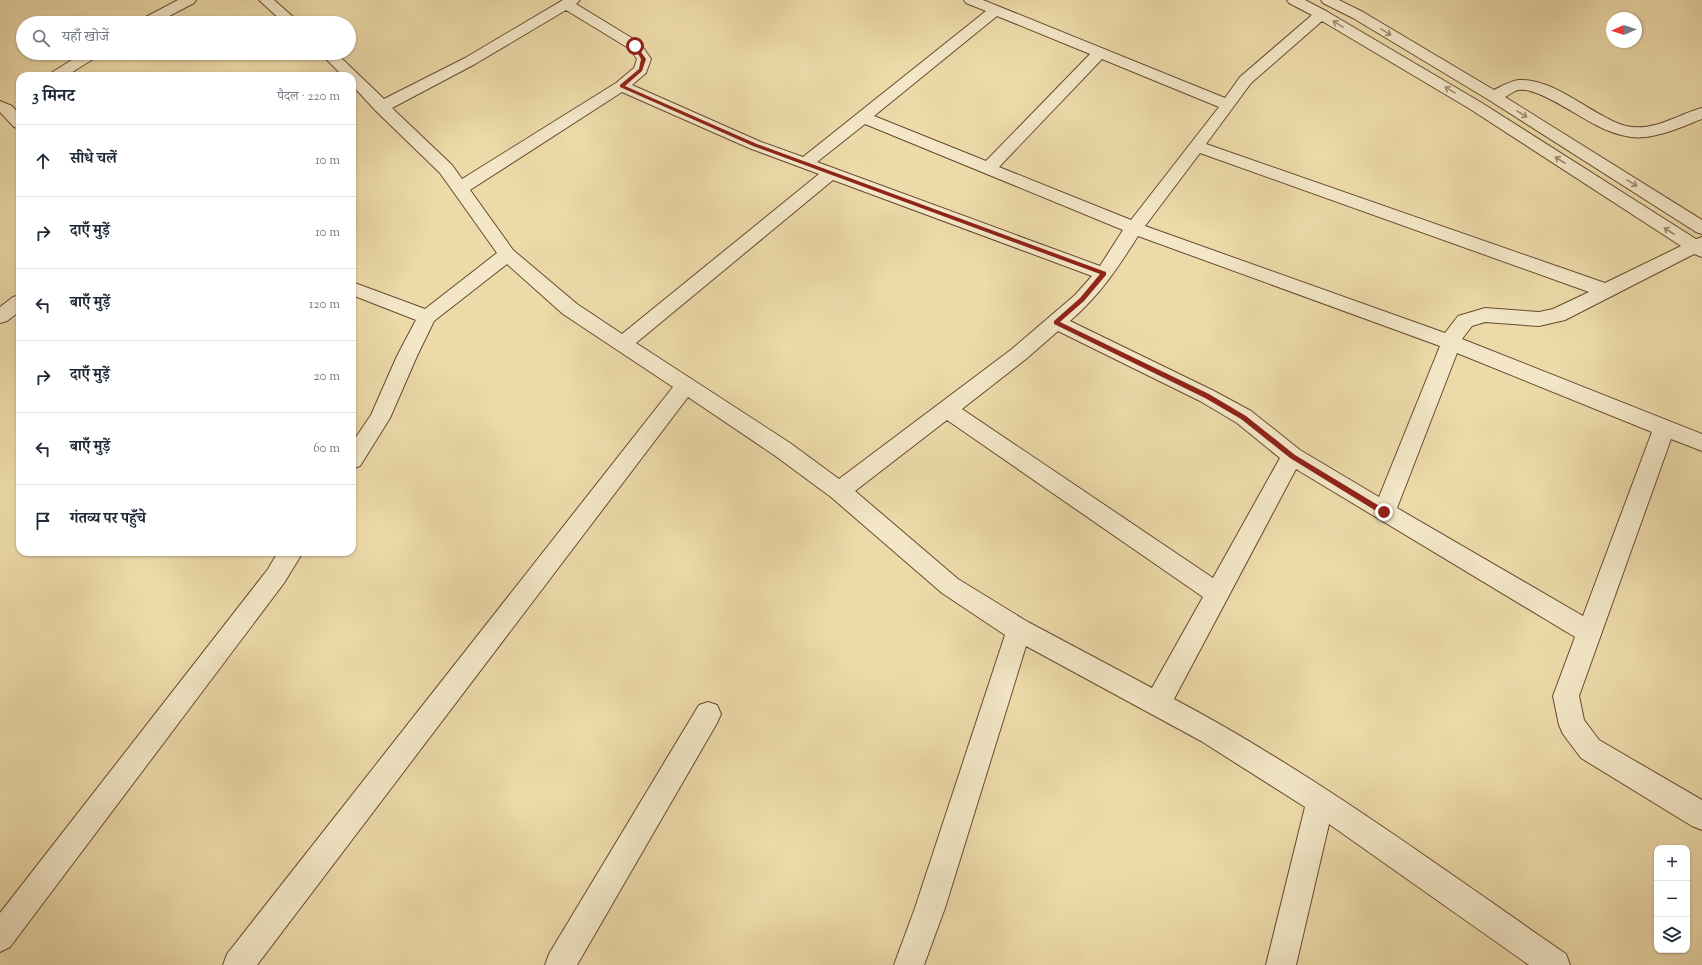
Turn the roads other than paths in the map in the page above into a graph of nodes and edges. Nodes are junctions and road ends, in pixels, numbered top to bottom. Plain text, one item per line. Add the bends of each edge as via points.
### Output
1 (189, 0) edge
2 (266, 0) edge
3 (971, 0) edge
4 (1294, 0) edge
5 (570, 2) edge
6 (1324, 7) edge
7 (996, 10) junction
8 (158, 16) edge
9 (285, 16) edge
10 (1100, 52) junction
11 (81, 60) edge
12 (335, 60) edge
13 (62, 72) edge
14 (348, 72) edge
15 (356, 80) edge
16 (621, 86) junction
17 (1494, 97) junction
18 (16, 102) edge
19 (1228, 105) junction
20 (381, 107) junction
21 (2, 109) edge
22 (1702, 113) edge
23 (863, 117) junction
24 (16, 121) edge
25 (1196, 146) junction
26 (805, 164) junction
27 (988, 168) junction
28 (832, 173) junction
29 (460, 188) junction
30 (1134, 228) junction
31 (1702, 228) edge
32 (1699, 247) edge
33 (507, 254) junction
34 (1104, 274) junction
35 (356, 290) edge
36 (1607, 291) junction
37 (16, 305) edge
38 (0, 316) edge
39 (427, 317) junction
40 (1056, 322) junction
41 (1452, 343) junction
42 (622, 344) junction
43 (685, 386) junction
44 (946, 409) junction
45 (1664, 428) junction
46 (1702, 444) edge
47 (356, 454) edge
48 (1292, 456) junction
49 (839, 491) junction
50 (1384, 512) junction
51 (288, 556) edge
52 (1217, 594) junction
53 (1019, 630) junction
54 (1589, 632) junction
55 (1158, 703) junction
56 (708, 714) dead end
57 (1320, 801) junction
58 (1702, 816) edge
59 (0, 937) edge
60 (238, 965) edge
61 (560, 965) edge
62 (909, 965) edge
63 (1281, 965) edge
64 (1555, 965) edge

1 - 8 street
2 - 9 street
3 - 7 street
4 - 6 street
5 - 16 street via 635,46 644,59 641,70
5 - 20 street via 470,61
6 -> 17 street via 1358,15
6 - 19 street via 1245,80
32 -> 6 street
7 - 10 street
7 - 23 street
10 - 19 street
10 - 27 street
11 - 13 street
12 - 14 street
15 - 20 street
16 - 26 street via 755,145
16 - 29 street
17 - 22 street via 1517,85 1528,85 1604,124 1631,132 1660,128
17 -> 31 street
18 - 21 street
19 - 25 street
20 - 29 street via 446,169
21 - 24 street
23 - 26 street
23 - 27 street
25 - 30 street
25 - 36 street
26 - 28 street
27 - 30 street
28 - 34 street
28 - 42 street
29 - 33 street
30 - 34 street
30 - 41 street
32 - 36 street
33 - 39 street
33 - 42 street via 570,309
34 - 40 street via 1082,300
35 - 39 street
36 - 41 street via 1558,315 1539,319 1485,315 1465,321 1455,332
37 - 38 street
39 - 47 street via 380,418
40 - 44 street via 1019,354
40 - 48 street via 1207,396 1244,417
41 - 45 street
41 - 50 street
42 - 43 street
43 - 49 street via 782,449
43 - 60 street
44 - 49 street
44 - 52 street
45 - 46 street
45 - 54 street
48 - 50 street
48 - 52 street
49 - 53 street via 950,586
50 - 54 street
51 - 59 street via 276,576
52 - 55 street
53 - 55 street
53 - 62 street via 930,908
54 - 58 street via 1566,696 1572,725 1590,749
55 - 57 street via 1210,732
56 - 61 street
57 - 63 street
57 - 64 street

